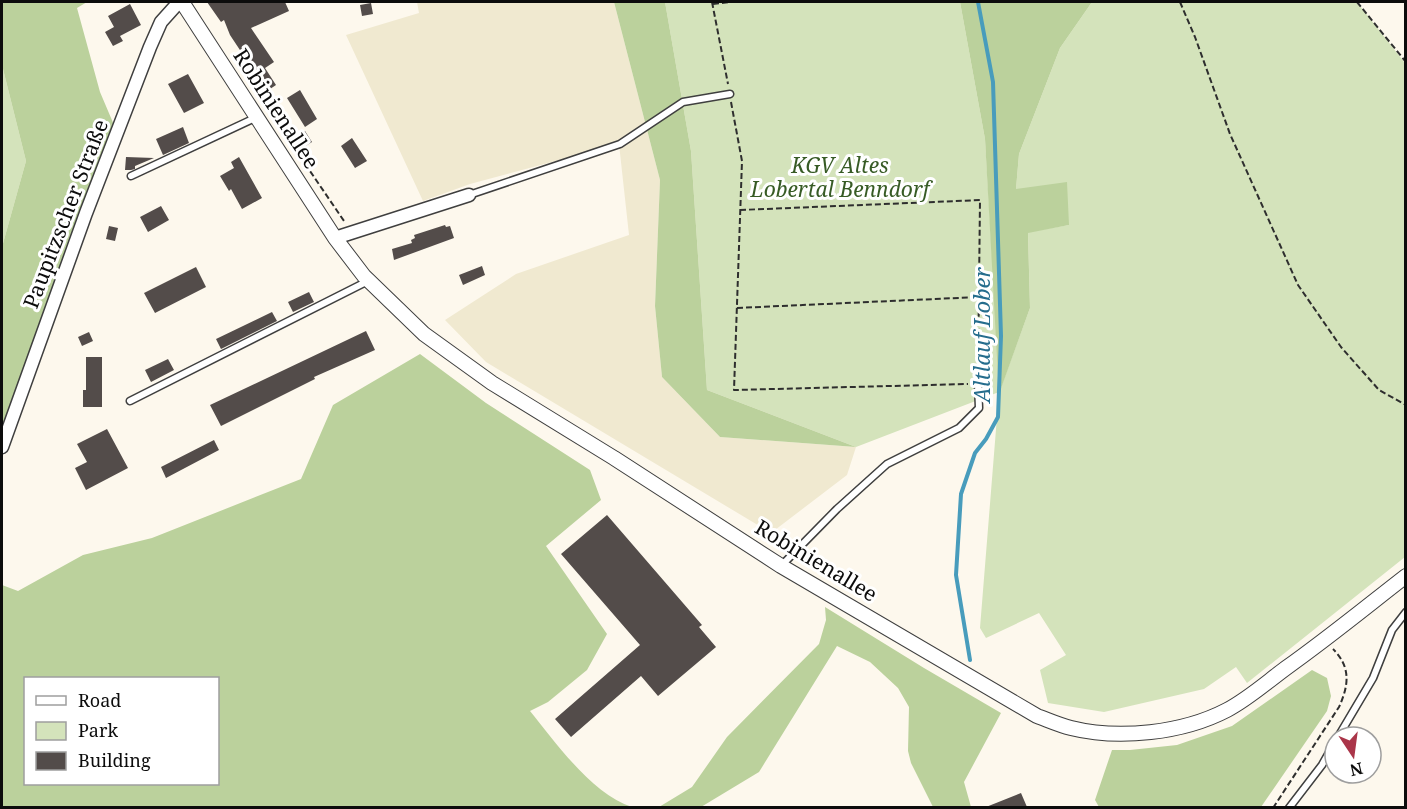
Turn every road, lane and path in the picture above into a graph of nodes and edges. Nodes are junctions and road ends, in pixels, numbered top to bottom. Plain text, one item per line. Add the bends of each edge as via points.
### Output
1 (180, 2) edge
2 (731, 2) edge
3 (1180, 2) edge
4 (1358, 2) edge
5 (713, 3) edge
6 (1406, 62) edge
7 (730, 94) junction
8 (256, 117) junction
9 (293, 147) dead end
10 (131, 176) dead end
11 (469, 195) joint
12 (740, 210) junction
13 (352, 232) junction
14 (335, 238) junction
15 (369, 281) junction
16 (979, 297) junction
17 (737, 308) junction
18 (978, 384) junction
19 (130, 400) dead end
20 (1406, 405) edge
21 (2, 447) edge
22 (781, 566) junction
23 (1406, 576) edge
24 (1406, 612) edge
25 (1325, 640) junction
26 (1345, 725) edge
27 (1323, 763) edge
28 (1273, 807) edge
29 (1289, 807) edge

1 - 8 street, Robinienallee
1 - 21 street, Paupitzscher Straße via 161,22 150,47
2 - 5 path
3 - 20 path via 1230,134 1298,285 1341,347 1379,390
4 - 6 path
5 - 7 path
7 - 11 lane via 683,102 620,144
7 - 12 path via 742,161
8 - 10 lane
8 - 14 street, Robinienallee
9 - 13 path
11 - 13 street
12 - 16 path via 980,200
12 - 17 path
13 - 14 street
14 - 15 street, Robinienallee
15 - 19 lane
15 - 22 street, Robinienallee via 424,334 492,384
16 - 17 path
16 - 18 path
17 - 18 path via 735,390
18 - 22 lane via 979,408 959,429 887,464
22 - 25 street, Robinienallee via 1028,711 1072,728 1108,733 1155,732 1196,723 1227,710
23 - 25 street, Robinienallee
24 - 26 lane via 1392,630 1373,678
25 - 28 path via 1346,666 1346,693
27 - 29 lane

